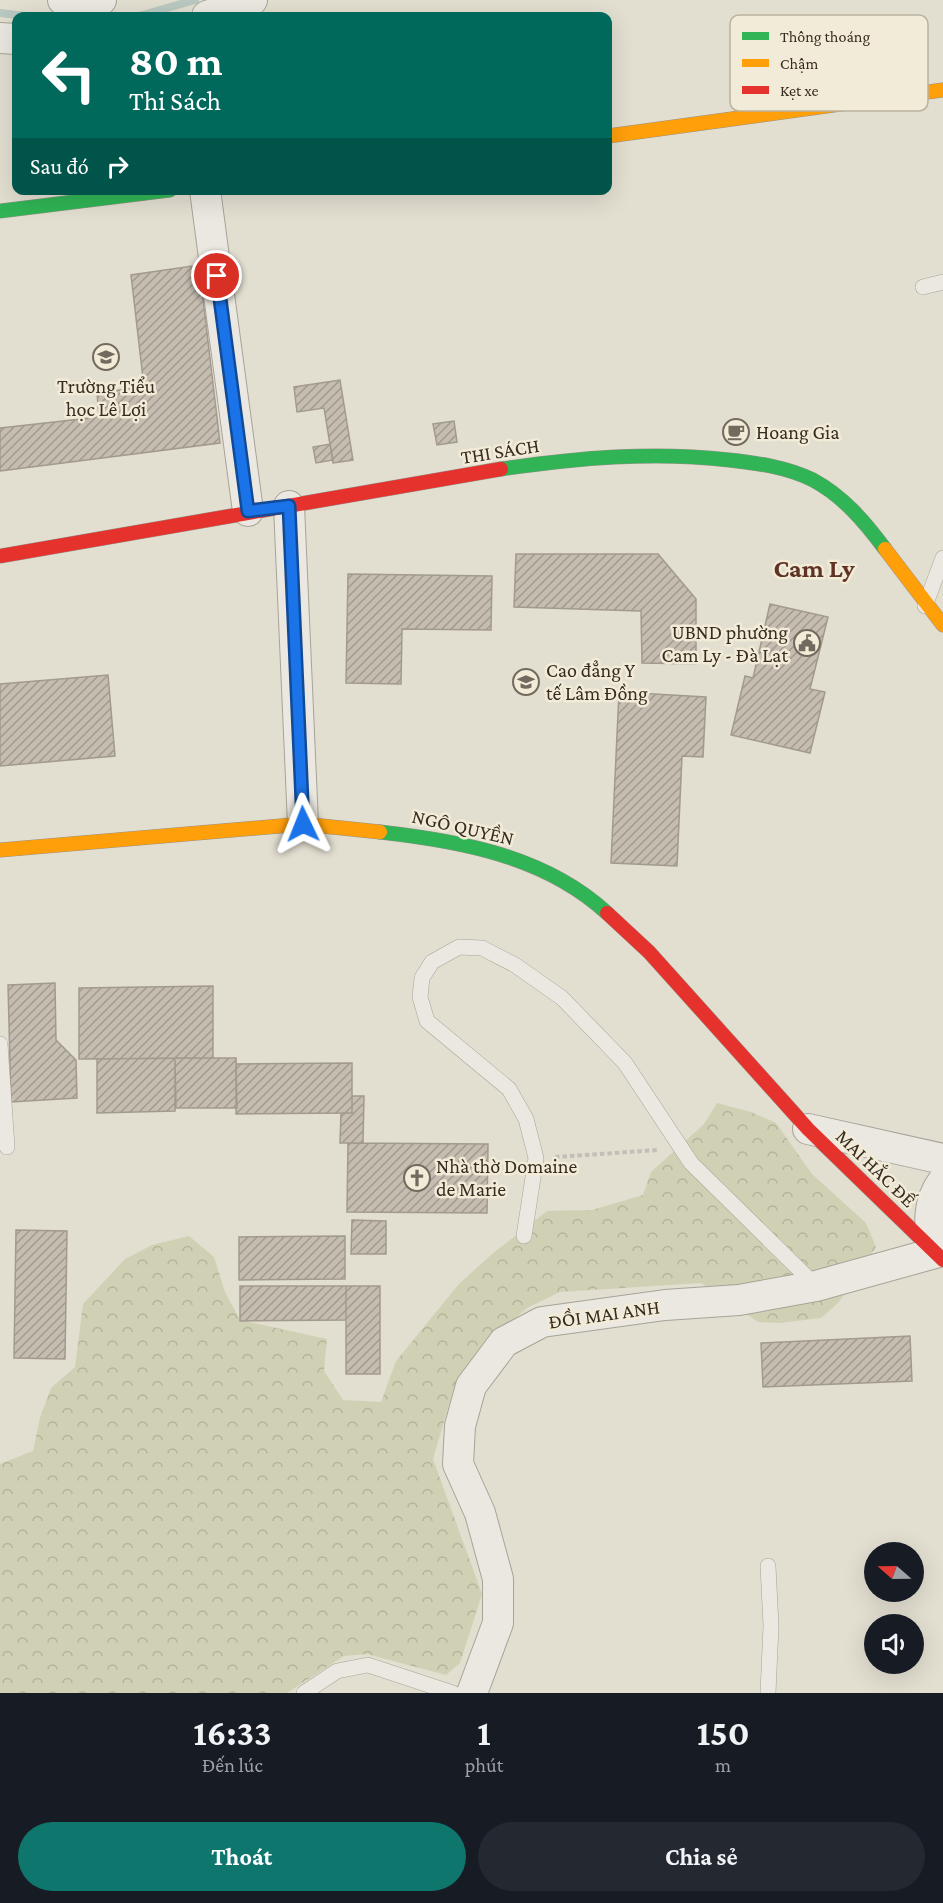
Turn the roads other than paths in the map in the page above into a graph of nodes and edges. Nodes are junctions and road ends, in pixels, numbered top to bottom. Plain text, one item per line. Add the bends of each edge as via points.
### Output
1 (63, 0) edge
2 (101, 0) edge
3 (252, 0) edge
4 (218, 12) edge
5 (943, 90) edge
6 (928, 92) edge
7 (790, 111) edge
8 (612, 135) edge
9 (131, 195) edge
10 (206, 195) edge
11 (0, 212) edge
12 (943, 282) edge
13 (923, 288) dead end
14 (289, 506) junction
15 (248, 511) junction
16 (0, 556) edge
17 (943, 558) edge
18 (925, 606) junction
19 (943, 625) edge
20 (303, 824) junction
21 (0, 849) edge
22 (0, 1044) edge
23 (808, 1129) junction
24 (7, 1147) dead end
25 (943, 1159) edge
26 (943, 1181) edge
27 (524, 1236) dead end
28 (939, 1257) edge
29 (816, 1286) junction
30 (768, 1566) dead end
31 (303, 1693) edge
32 (453, 1693) edge
33 (472, 1693) edge
34 (768, 1693) edge

1 - 2 street
3 - 4 street
5 - 6 street
7 - 8 street
9 - 11 street
10 - 15 street
12 - 13 lane
14 - 15 street, THI SÁCH
14 - 18 street, THI SÁCH via 588,456 680,454 733,460 780,468 833,492 853,509
14 - 20 street
15 - 16 street, THI SÁCH
17 - 18 lane
18 - 19 street, THI SÁCH
20 - 21 street, NGÔ QUYỀN
20 - 23 street, NGÔ QUYỀN via 444,839 519,860 558,878 593,900 649,952
22 - 24 lane
23 - 25 street
23 - 28 street, MAI HẮC ĐẾ
26 - 28 street via 932,1200 929,1225
27 - 29 lane via 536,1158 526,1119 509,1089 427,1021 420,997 422,978 432,962 459,947 482,948 515,965 562,999 625,1063 691,1163
28 - 29 street, ĐỒI MAI ANH
29 - 33 street, ĐỒI MAI ANH via 739,1300 665,1305 542,1322 504,1341 471,1386 460,1426 458,1464 480,1513 498,1579 498,1623
30 - 34 lane
31 - 32 lane via 337,1671 369,1665

